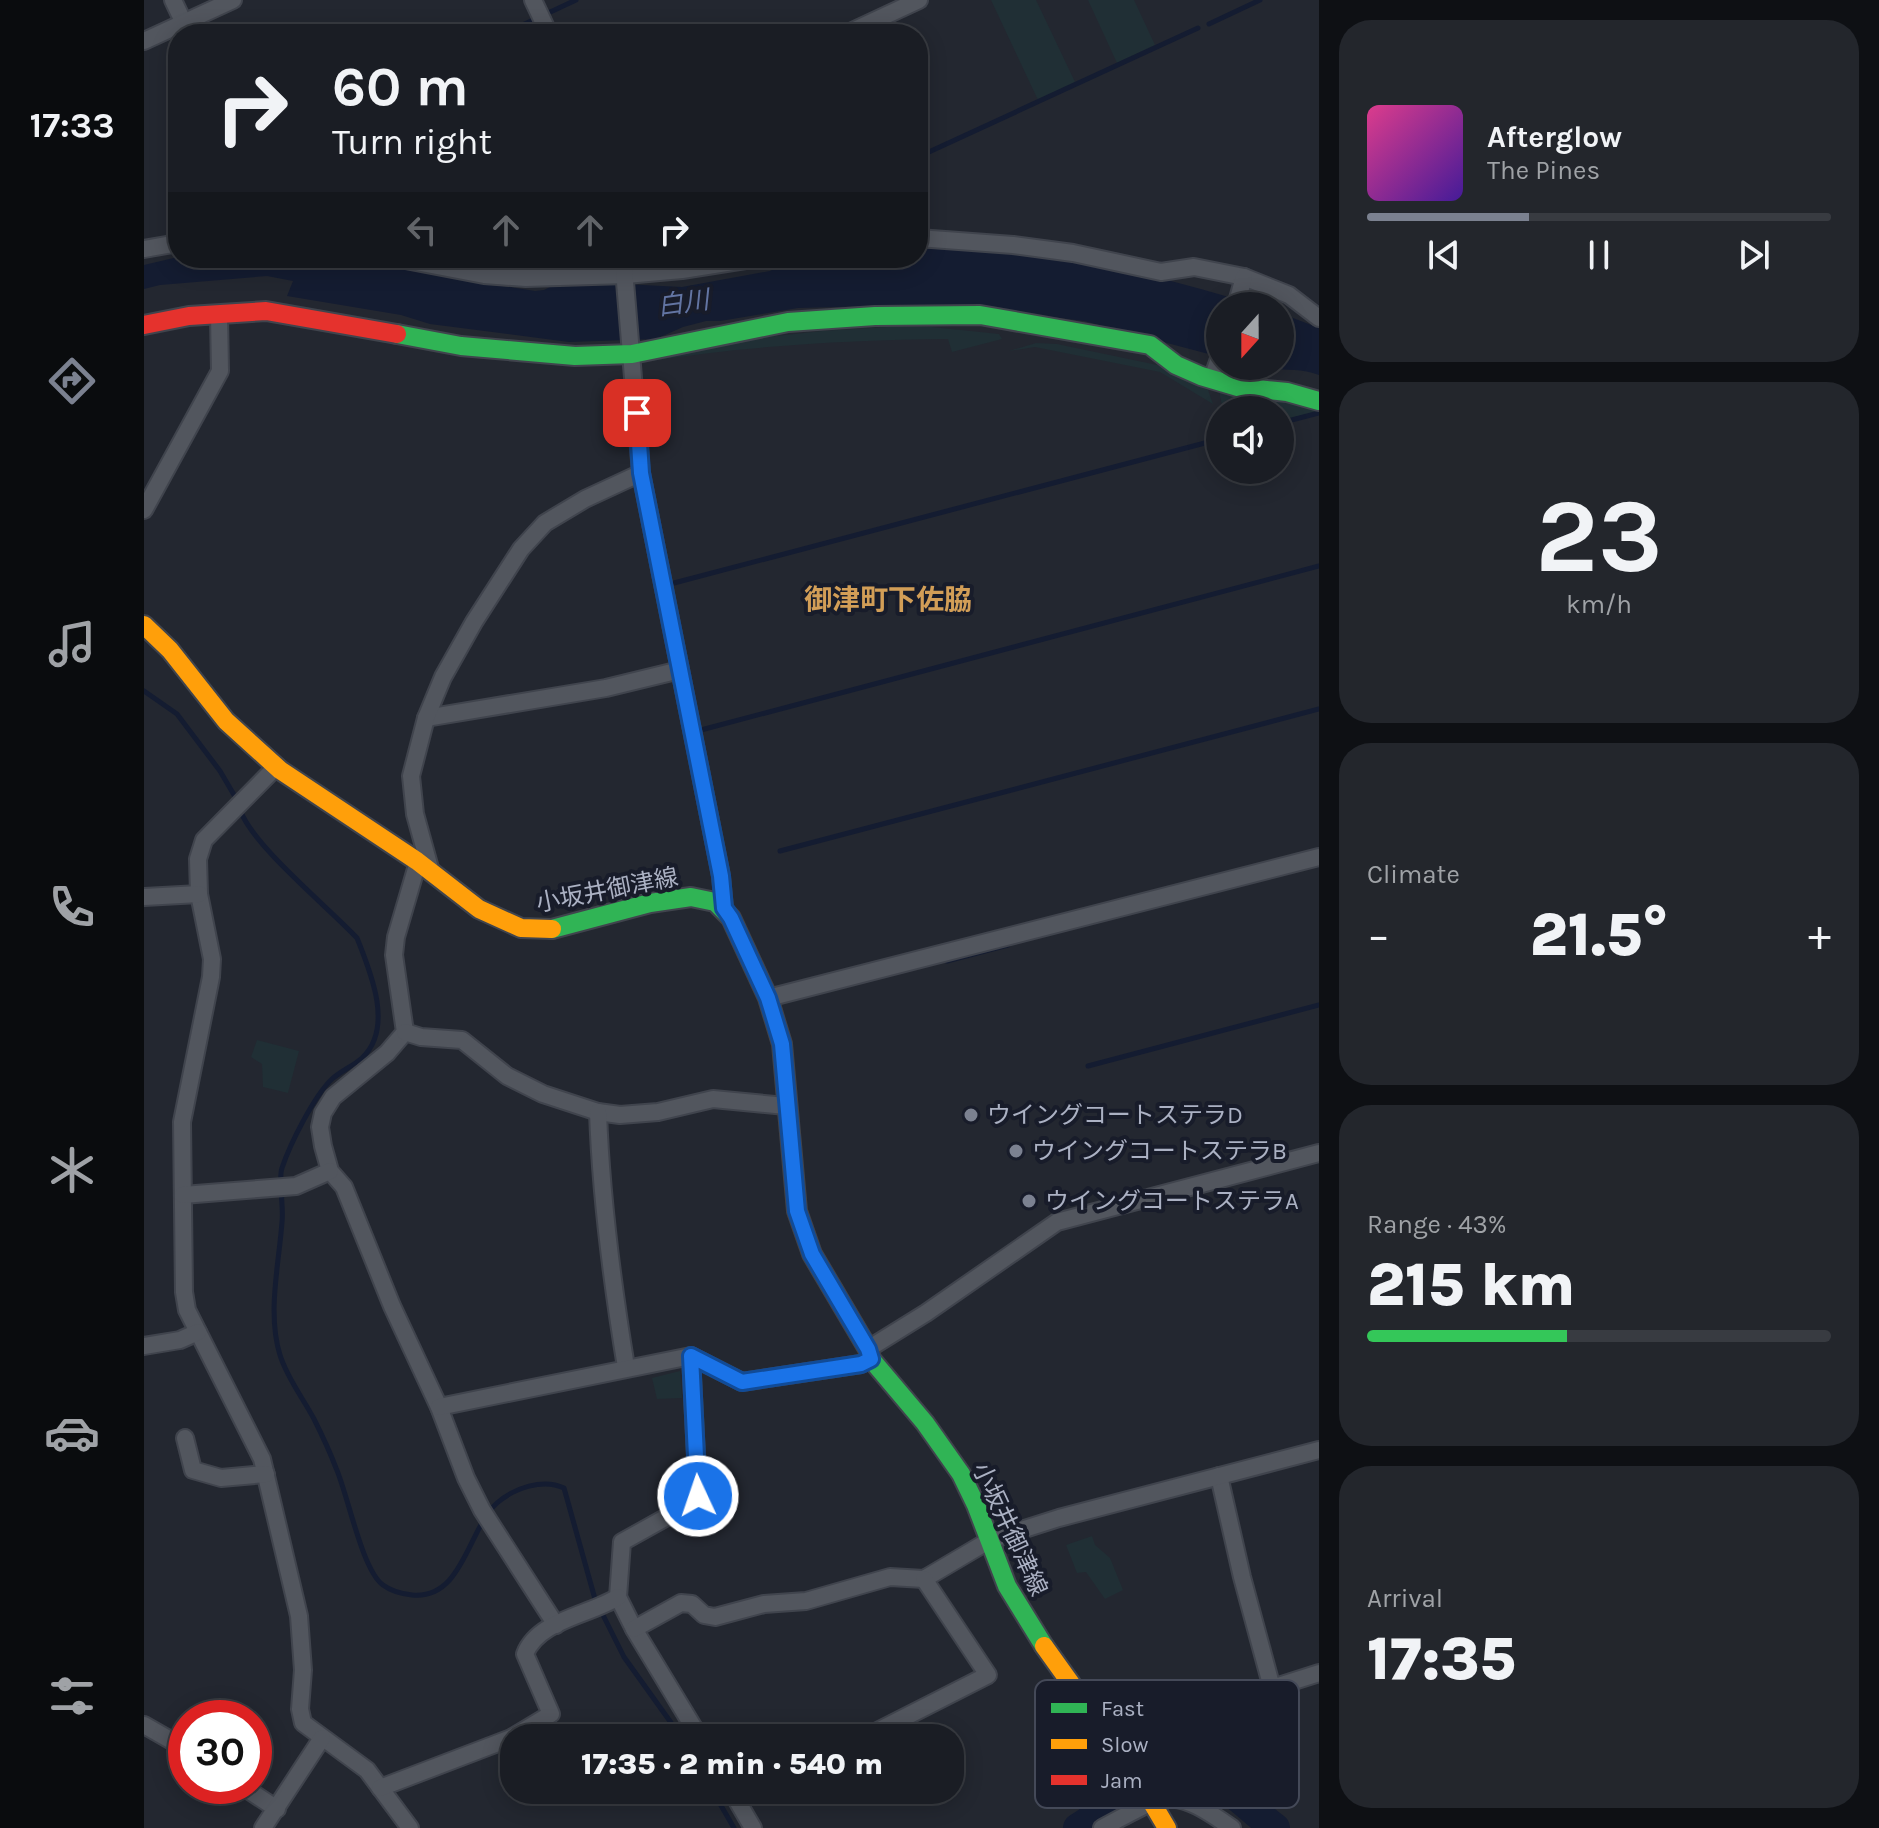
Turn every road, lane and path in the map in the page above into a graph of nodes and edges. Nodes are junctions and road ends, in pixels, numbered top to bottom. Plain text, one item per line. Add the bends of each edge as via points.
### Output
1 (173, 0) edge
2 (233, 0) edge
3 (533, 0) edge
4 (919, 0) edge
5 (184, 24) edge
6 (193, 24) edge
7 (544, 24) edge
8 (867, 24) edge
9 (168, 34) edge
10 (144, 41) edge
11 (928, 239) edge
12 (168, 245) edge
13 (144, 249) edge
14 (447, 268) edge
15 (695, 268) edge
16 (625, 271) edge
17 (1244, 280) junction
18 (1240, 292) edge
19 (219, 315) junction
20 (1319, 318) edge
21 (144, 325) edge
22 (631, 350) junction
23 (1206, 368) edge
24 (1229, 380) edge
25 (1319, 401) edge
26 (641, 473) junction
27 (144, 510) edge
28 (144, 625) edge
29 (680, 670) junction
30 (426, 718) junction
31 (277, 766) junction
32 (1319, 857) edge
33 (424, 867) junction
34 (199, 894) junction
35 (144, 897) edge
36 (724, 908) junction
37 (768, 998) junction
38 (405, 1032) junction
39 (786, 1106) junction
40 (598, 1112) junction
41 (1319, 1153) edge
42 (330, 1171) junction
43 (183, 1195) junction
44 (198, 1332) junction
45 (144, 1346) edge
46 (869, 1354) junction
47 (691, 1356) junction
48 (626, 1367) junction
49 (439, 1407) junction
50 (185, 1438) dead end
51 (1319, 1450) edge
52 (266, 1474) junction
53 (1219, 1476) junction
54 (990, 1540) junction
55 (924, 1579) junction
56 (613, 1600) junction
57 (556, 1625) junction
58 (634, 1629) junction
59 (1319, 1673) edge
60 (1070, 1680) edge
61 (1270, 1680) edge
62 (1297, 1680) edge
63 (692, 1724) edge
64 (892, 1724) edge
65 (144, 1725) edge
66 (322, 1738) junction
67 (168, 1739) edge
68 (380, 1788) junction
69 (269, 1804) edge
70 (739, 1804) edge
71 (1138, 1808) edge
72 (1156, 1808) edge
73 (1203, 1808) edge
74 (277, 1809) junction
75 (263, 1828) edge
76 (410, 1828) edge
77 (753, 1828) edge
78 (1102, 1828) edge
79 (1167, 1828) edge
80 (1232, 1828) edge

1 - 5 street
2 - 6 street
3 - 7 street
4 - 8 street
9 - 10 street
11 - 17 street via 1073,253 1161,272 1194,267
12 - 13 street
14 - 16 street via 512,277
15 - 16 street
16 - 22 street
17 - 18 street
17 - 20 street via 1289,295
19 - 21 main road
19 - 22 main road via 266,311 518,352 575,356
19 - 27 street via 222,354 217,379
22 - 23 main road via 788,322 980,315 1150,345 1176,365
22 - 26 street
24 - 25 main road via 1238,387
26 - 29 street
26 - 30 street via 545,523 521,549 443,677
28 - 31 main road, 小坂井御津線 via 184,664 220,714
29 - 30 street
29 - 36 street
30 - 33 street via 411,776
31 - 33 main road, 小坂井御津線
31 - 34 street via 204,840 198,859
32 - 37 street
33 - 36 main road, 小坂井御津線 via 490,917 520,928 543,930 678,897 707,899
33 - 38 street via 396,937
34 - 35 street
34 - 43 street via 212,959 182,1122
36 - 37 main road, 小坂井御津線
37 - 39 main road, 小坂井御津線 via 782,1044
38 - 40 street via 462,1040 507,1076
38 - 42 street via 333,1097 323,1113 320,1127
39 - 40 street via 713,1099 658,1112
39 - 46 main road, 小坂井御津線 via 797,1211 812,1254
40 - 48 street via 609,1265
41 - 46 street via 1057,1222
42 - 43 street via 296,1186
42 - 49 street via 344,1187
43 - 44 street via 184,1292
44 - 45 street
44 - 52 street
46 - 47 street via 861,1364 742,1382
46 - 54 main road, 小坂井御津線 via 947,1453
47 - 48 street
47 - 56 street via 698,1496 622,1542
48 - 49 street
49 - 57 street via 482,1510
50 - 52 street via 193,1470 221,1478
51 - 53 street
52 - 66 street via 299,1616 300,1709 303,1723
53 - 54 street
53 - 61 street
54 - 55 street
54 - 60 main road, 小坂井御津線 via 1012,1597
55 - 58 street via 890,1577 806,1601 764,1604 715,1617 681,1603
55 - 64 street via 988,1675
56 - 57 street
56 - 58 street
57 - 68 street via 529,1643 525,1654 551,1714 498,1743
58 - 63 street
59 - 62 street
65 - 67 street
66 - 68 street via 367,1770
66 - 74 street
68 - 76 street
69 - 74 street
70 - 77 street
71 - 78 street
72 - 79 main road, 小坂井御津線
73 - 80 street
74 - 75 street

